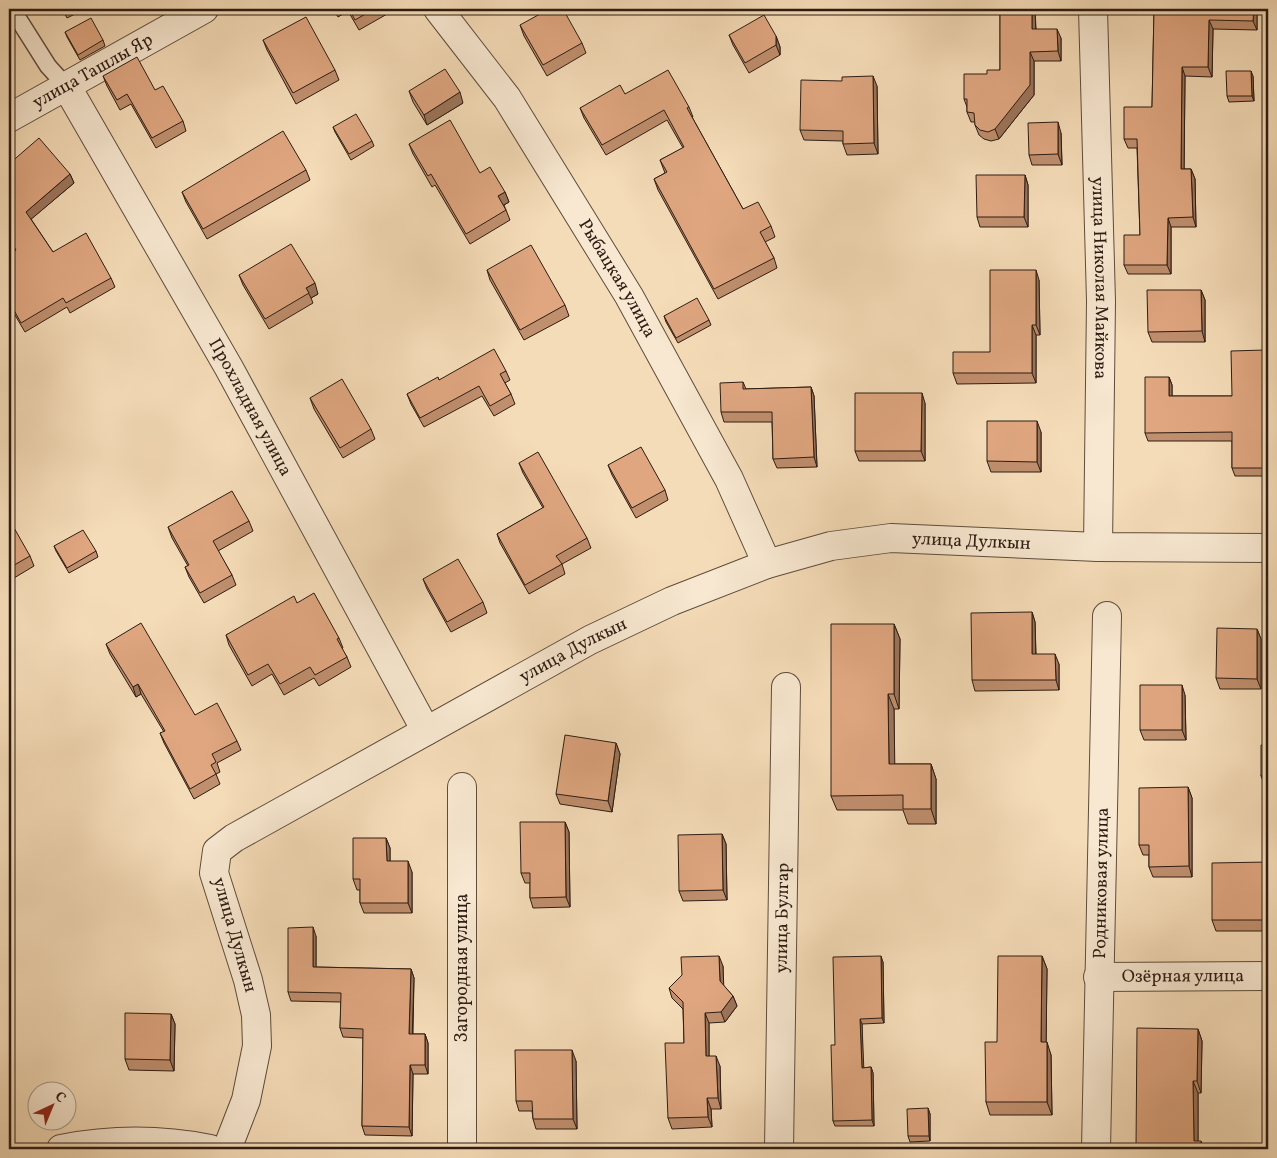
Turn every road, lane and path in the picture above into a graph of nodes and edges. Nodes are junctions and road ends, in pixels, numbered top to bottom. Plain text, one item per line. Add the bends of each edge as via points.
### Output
1 (12, 9) edge
2 (204, 9) edge
3 (438, 9) edge
4 (1093, 9) edge
5 (67, 87) junction
6 (9, 118) edge
7 (1098, 547) junction
8 (1268, 548) edge
9 (767, 564) junction
10 (1107, 616) dead end
11 (786, 687) dead end
12 (426, 731) junction
13 (462, 787) dead end
14 (1268, 976) edge
15 (1098, 977) junction
16 (62, 1149) edge
17 (210, 1149) edge
18 (227, 1149) edge
19 (462, 1149) edge
20 (779, 1149) edge
21 (1096, 1149) edge

1 - 5 lane via 48,66
2 - 5 street, улица Ташлы Яр
3 - 9 street, Рыбацкая улица via 507,98 629,296 729,479
4 - 7 street, улица Николая Майкова via 1101,301
5 - 6 street, улица Ташлы Яр
5 - 12 street, Прохладная улица via 229,368
7 - 8 street, улица Дулкын
7 - 9 street, улица Дулкын via 891,538 830,546
9 - 12 street, улица Дулкын via 672,601 590,640
10 - 15 street, Родниковая улица
11 - 20 street, улица Булгар
12 - 18 street, улица Дулкын via 234,838 217,851 214,873 248,980 257,1046 246,1100
13 - 19 street, Загородная улица
14 - 15 street, Озёрная улица
15 - 21 street, Родниковая улица
16 - 17 street via 121,1141 174,1142

